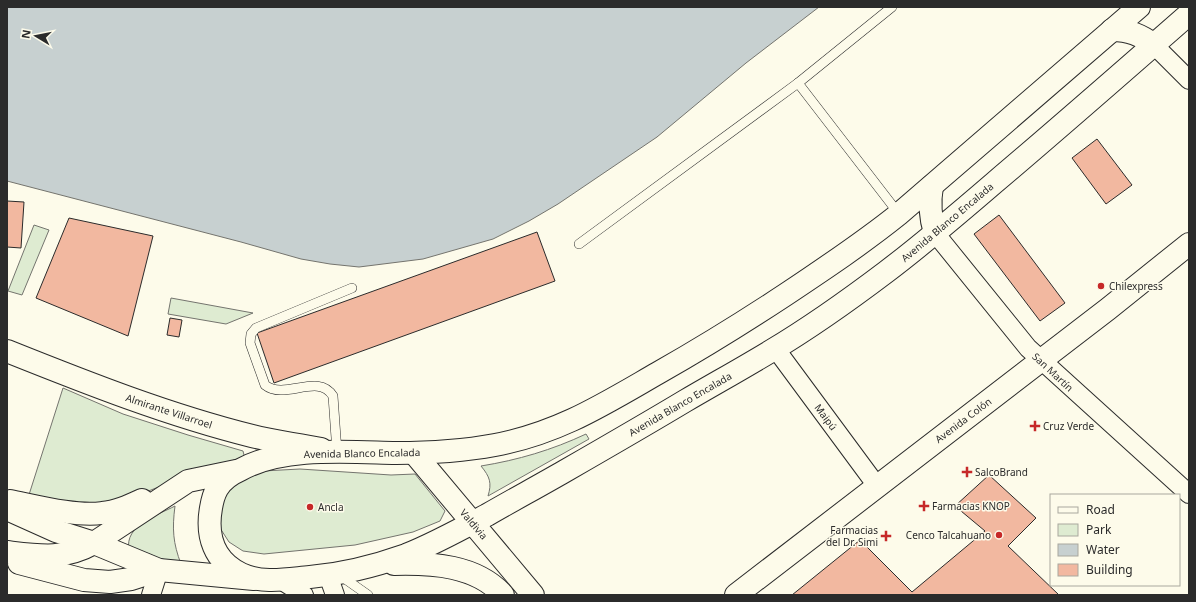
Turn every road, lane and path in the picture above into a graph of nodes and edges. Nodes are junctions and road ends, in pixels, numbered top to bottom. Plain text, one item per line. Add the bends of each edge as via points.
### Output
1 (892, 7) edge
2 (1139, 7) edge
3 (1189, 14) edge
4 (1112, 30) junction
5 (1154, 45) junction
6 (1189, 80) edge
7 (798, 83) junction
8 (932, 186) junction
9 (899, 214) junction
10 (935, 233) junction
11 (579, 244) dead end
12 (1189, 244) edge
13 (352, 288) dead end
14 (776, 348) junction
15 (7, 351) edge
16 (1040, 361) junction
17 (338, 452) junction
18 (414, 453) junction
19 (236, 472) junction
20 (188, 481) junction
21 (877, 486) junction
22 (1189, 494) edge
23 (7, 500) edge
24 (7, 509) edge
25 (473, 522) junction
26 (94, 543) junction
27 (7, 552) edge
28 (7, 557) edge
29 (380, 564) junction
30 (159, 570) junction
31 (259, 580) junction
32 (334, 581) edge
33 (282, 587) edge
34 (151, 595) edge
35 (304, 595) edge
36 (368, 595) edge
37 (503, 595) edge
38 (533, 595) edge
39 (736, 595) edge

1 - 7 lane
2 - 4 main road, Avenida Blanco Encalada
3 - 5 main road, Avenida Blanco Encalada
4 - 5 main road via 1134,33
4 - 8 main road, Avenida Blanco Encalada
5 - 6 street
5 - 10 main road, Avenida Blanco Encalada
7 - 9 lane
7 - 11 lane
8 - 9 main road, Avenida Blanco Encalada
8 - 10 main road via 930,213
9 - 18 main road, Avenida Blanco Encalada via 841,258 756,314 584,415 561,426 513,441 453,451
10 - 14 main road, Avenida Blanco Encalada via 859,291
10 - 16 street, San Martín
12 - 16 main road, Avenida Colón
13 - 17 lane via 256,328 251,334 250,343 264,385 269,388 280,391 319,385 330,390 333,396
14 - 21 street, Maipú
14 - 25 main road, Avenida Blanco Encalada via 592,456
15 - 17 main road, Almirante Villarroel via 102,389 187,417 253,436
16 - 21 main road, Avenida Colón
16 - 22 street, San Martín
17 - 18 main road, Avenida Blanco Encalada
17 - 19 main road, Avenida Blanco Encalada via 280,457 251,464
18 - 25 main road, Valdivia
19 - 20 main road, Avenida Blanco Encalada
19 - 31 main road via 225,480 214,496 209,531 216,553 224,562 245,576
20 - 23 main road via 116,511 100,514 63,511
20 - 26 main road, Avenida Blanco Encalada
21 - 39 main road, Avenida Colón
24 - 26 main road via 56,531
25 - 29 main road, Avenida Blanco Encalada via 433,544
25 - 38 main road, Valdivia
26 - 27 main road via 69,554 54,556
26 - 30 main road, Avenida Blanco Encalada
28 - 30 main road via 25,566 84,580 110,582 131,579
29 - 32 main road, Avenida Blanco Encalada
29 - 37 main road via 431,565 465,571 487,582
30 - 31 main road, Avenida Blanco Encalada
30 - 34 street
31 - 33 main road, Avenida Blanco Encalada
32 - 33 main road, Avenida Blanco Encalada
32 - 36 lane
33 - 35 street

